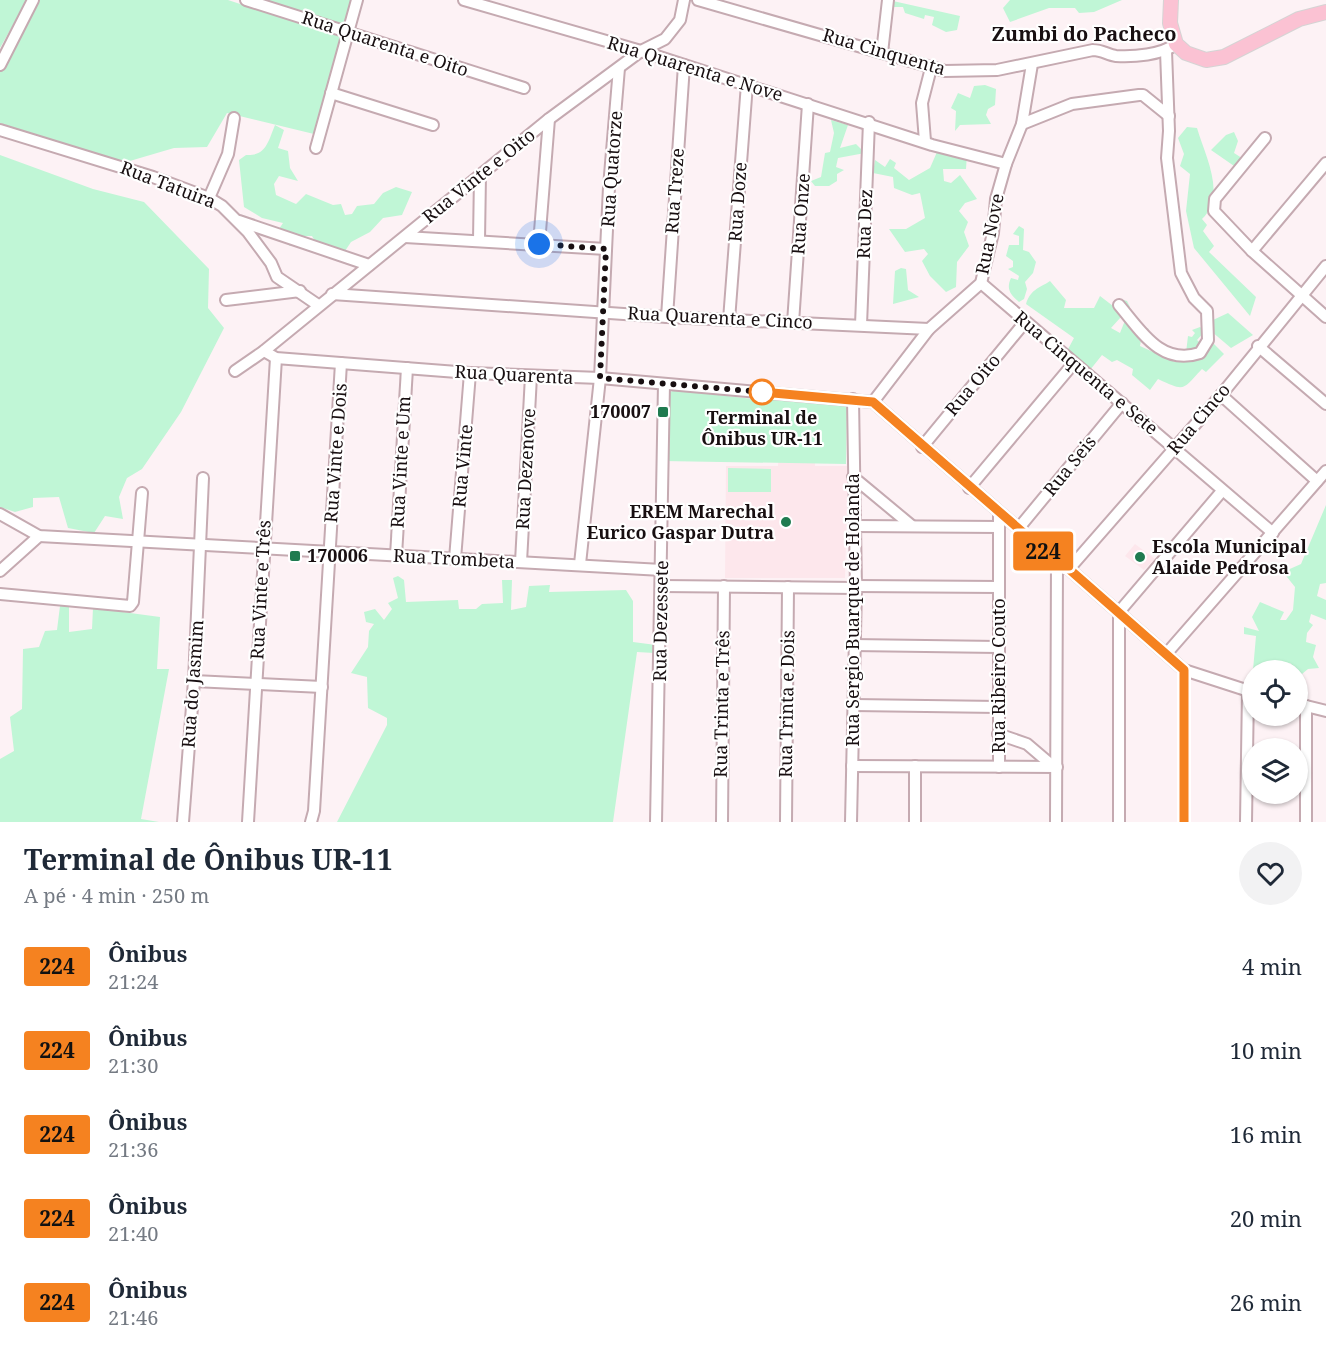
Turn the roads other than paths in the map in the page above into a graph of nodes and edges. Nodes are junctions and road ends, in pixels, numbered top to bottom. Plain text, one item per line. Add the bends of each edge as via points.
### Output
1 (33, 0) edge
2 (246, 0) edge
3 (357, 0) edge
4 (465, 0) edge
5 (684, 0) edge
6 (698, 0) edge
7 (888, 0) edge
8 (1171, 0) edge
9 (1326, 12) edge
10 (348, 33) junction
11 (1171, 47) junction
12 (641, 51) junction
13 (882, 53) junction
14 (1032, 64) junction
15 (0, 65) edge
16 (684, 65) junction
17 (619, 68) junction
18 (931, 68) junction
19 (747, 84) junction
20 (524, 88) dead end
21 (331, 93) junction
22 (808, 104) junction
23 (1169, 116) junction
24 (234, 118) dead end
25 (549, 119) junction
26 (869, 122) junction
27 (433, 124) dead end
28 (1022, 124) junction
29 (0, 130) edge
30 (1265, 138) dead end
31 (925, 141) junction
32 (316, 148) dead end
33 (1326, 163) edge
34 (1006, 164) junction
35 (480, 175) junction
36 (208, 198) junction
37 (238, 220) junction
38 (405, 237) junction
39 (479, 240) junction
40 (539, 244) junction
41 (606, 249) junction
42 (1252, 251) junction
43 (369, 265) junction
44 (1326, 266) edge
45 (981, 283) junction
46 (300, 291) junction
47 (332, 294) junction
48 (1300, 296) junction
49 (226, 300) dead end
50 (318, 305) junction
51 (1119, 305) dead end
52 (604, 311) junction
53 (667, 317) junction
54 (1326, 317) edge
55 (729, 320) junction
56 (1025, 322) junction
57 (793, 323) junction
58 (861, 325) junction
59 (929, 329) junction
60 (1258, 346) junction
61 (264, 351) junction
62 (276, 358) junction
63 (341, 363) junction
64 (1073, 364) junction
65 (407, 368) junction
66 (235, 371) dead end
67 (470, 374) junction
68 (531, 376) junction
69 (600, 378) junction
70 (664, 384) junction
71 (1221, 395) junction
72 (853, 399) junction
73 (873, 402) junction
74 (1122, 403) junction
75 (1326, 404) edge
76 (922, 447) junction
77 (1175, 448) junction
78 (1326, 471) edge
79 (853, 477) junction
80 (203, 478) dead end
81 (1317, 481) junction
82 (969, 488) junction
83 (1222, 491) junction
84 (142, 493) dead end
85 (0, 514) edge
86 (999, 514) junction
87 (856, 526) junction
88 (912, 526) junction
89 (999, 527) junction
90 (1018, 530) junction
91 (1273, 533) junction
92 (39, 536) junction
93 (137, 541) junction
94 (200, 545) junction
95 (263, 549) junction
96 (329, 552) junction
97 (396, 556) junction
98 (455, 559) junction
99 (521, 562) junction
100 (1057, 562) junction
101 (580, 564) junction
102 (1069, 569) junction
103 (662, 570) junction
104 (0, 572) edge
105 (662, 586) junction
106 (724, 586) junction
107 (788, 587) junction
108 (856, 587) junction
109 (999, 587) junction
110 (0, 594) edge
111 (1119, 612) junction
112 (854, 645) junction
113 (998, 647) junction
114 (1167, 653) junction
115 (1184, 670) junction
116 (194, 681) junction
117 (256, 683) junction
118 (322, 687) junction
119 (1242, 689) edge
120 (854, 705) junction
121 (1308, 706) edge
122 (998, 707) junction
123 (1326, 711) edge
124 (1249, 726) edge
125 (1303, 726) edge
126 (998, 734) junction
127 (852, 766) junction
128 (915, 766) junction
129 (999, 766) junction
130 (1055, 766) junction
131 (183, 822) edge
132 (248, 822) edge
133 (311, 822) edge
134 (656, 822) edge
135 (722, 822) edge
136 (786, 822) edge
137 (851, 822) edge
138 (915, 822) edge
139 (1056, 822) edge
140 (1119, 822) edge
141 (1184, 822) edge
142 (1246, 822) edge
143 (1306, 822) edge

1 - 15 street
2 - 10 street, Rua Quarenta e Oito
3 - 10 street
4 - 12 street, Rua Quarenta e Nove
5 - 12 street, Rua Vinte e Oito via 676,28 665,39
6 - 13 street, Rua Cinquenta
7 - 13 street
8 - 11 main road
9 - 11 main road via 1299,20 1215,59 1195,57
10 - 20 street, Rua Quarenta e Oito
10 - 21 street
11 - 14 street, Rua Cinquenta via 1114,56 1093,50
11 - 23 street
12 - 16 street, Rua Quarenta e Nove
12 - 17 street, Rua Vinte e Oito
13 - 18 street, Rua Cinquenta
14 - 18 street, Rua Cinquenta via 974,72
14 - 28 street, Rua Nove
16 - 19 street, Rua Quarenta e Nove
16 - 53 street, Rua Treze
17 - 25 street, Rua Vinte e Oito
17 - 41 street, Rua Quatorze
18 - 31 street via 922,103
19 - 22 street, Rua Quarenta e Nove
19 - 55 street, Rua Doze
21 - 27 street
21 - 32 street
22 - 26 street, Rua Quarenta e Nove
22 - 57 street, Rua Onze
23 - 28 street via 1139,95 1072,104
23 - 51 street via 1167,158 1181,273 1194,298 1207,311 1208,340 1200,353 1186,358 1163,351 1151,343
24 - 36 street via 228,154
25 - 35 street, Rua Vinte e Oito
25 - 40 street
26 - 31 street, Rua Quarenta e Nove
26 - 58 street, Rua Dez
28 - 34 street, Rua Nove
29 - 36 street, Rua Tatuira
30 - 42 street via 1215,199 1214,211
31 - 34 street, Rua Quarenta e Nove
33 - 42 street
34 - 45 street, Rua Nove
35 - 38 street, Rua Vinte e Oito
35 - 39 street
36 - 37 street, Rua Tatuira
37 - 43 street
37 - 46 street, Rua Tatuira via 271,263 274,273
38 - 39 street
38 - 43 street, Rua Vinte e Oito
39 - 40 street
40 - 41 street
41 - 52 street, Rua Quatorze
42 - 48 street
43 - 47 street, Rua Vinte e Oito
44 - 48 street, Rua Cinco
45 - 56 street, Rua Cinquenta e Sete
45 - 59 street, Rua Nove
46 - 49 street
46 - 50 street, Rua Tatuira
47 - 50 street, Rua Vinte e Oito
47 - 52 street, Rua Quarenta e Cinco
48 - 54 street
48 - 60 street, Rua Cinco
50 - 61 street, Rua Vinte e Oito
52 - 53 street, Rua Quarenta e Cinco
52 - 69 street, Rua Quatorze
53 - 55 street, Rua Quarenta e Cinco
55 - 57 street, Rua Quarenta e Cinco
56 - 64 street, Rua Cinquenta e Sete
56 - 76 street, Rua Oito
57 - 58 street, Rua Quarenta e Cinco
58 - 59 street, Rua Quarenta e Cinco
59 - 73 street, Rua Nove
60 - 71 street, Rua Cinco
60 - 75 street
61 - 62 street, Rua Quarenta
61 - 66 street
62 - 63 street, Rua Quarenta
62 - 95 street, Rua Vinte e Três
63 - 65 street, Rua Quarenta
63 - 96 street, Rua Vinte e Dois
64 - 74 street, Rua Cinquenta e Sete
64 - 82 street
65 - 67 street, Rua Quarenta
65 - 97 street, Rua Vinte e Um
67 - 68 street, Rua Quarenta
67 - 98 street, Rua Vinte
68 - 69 street, Rua Quarenta
68 - 99 street, Rua Dezenove
69 - 70 street, Rua Quarenta
69 - 101 street, Rua Quatorze
70 - 72 street, Rua Quarenta
70 - 103 street, Rua Dezessete
71 - 77 street, Rua Cinco
71 - 81 street
72 - 73 street, Rua Quarenta
72 - 79 street, Rua Sergio Buarque de Holanda
73 - 76 street
74 - 77 street, Rua Cinquenta e Sete
74 - 90 street, Rua Seis
76 - 82 street
77 - 83 street, Rua Cinquenta e Sete
77 - 102 street, Rua Cinco
78 - 81 street
79 - 87 street, Rua Sergio Buarque de Holanda
79 - 88 street
80 - 94 street, Rua do Jasmim
81 - 91 street
82 - 86 street
83 - 91 street, Rua Cinquenta e Sete
83 - 111 street
84 - 93 street
85 - 92 street, Rua Trombeta
86 - 89 street, Rua Ribeiro Couto
86 - 90 street
87 - 88 street
87 - 108 street, Rua Sergio Buarque de Holanda
88 - 89 street
89 - 109 street, Rua Ribeiro Couto
90 - 100 street
91 - 114 street
92 - 93 street, Rua Trombeta
92 - 104 street
93 - 94 street, Rua Trombeta
93 - 110 street via 130,606
94 - 95 street, Rua Trombeta
94 - 116 street, Rua do Jasmim
95 - 96 street, Rua Trombeta
95 - 117 street, Rua Vinte e Três
96 - 97 street, Rua Trombeta
96 - 118 street, Rua Vinte e Dois
97 - 98 street, Rua Trombeta
98 - 99 street, Rua Trombeta
99 - 101 street, Rua Trombeta
100 - 102 street
100 - 130 street
101 - 103 street, Rua Trombeta
102 - 111 street
103 - 105 street, Rua Dezessete
105 - 106 street
105 - 134 street, Rua Dezessete
106 - 107 street
106 - 135 street, Rua Trinta e Três
107 - 108 street
107 - 136 street, Rua Trinta e Dois
108 - 109 street
108 - 112 street, Rua Sergio Buarque de Holanda
109 - 113 street, Rua Ribeiro Couto
111 - 114 street
111 - 140 street
112 - 113 street
112 - 120 street, Rua Sergio Buarque de Holanda
113 - 122 street, Rua Ribeiro Couto
114 - 115 street
115 - 119 street
115 - 141 street
116 - 117 street
116 - 131 street, Rua do Jasmim
117 - 118 street
117 - 132 street, Rua Vinte e Três
118 - 133 street, Rua Vinte e Dois
120 - 122 street
120 - 127 street, Rua Sergio Buarque de Holanda
121 - 123 street
122 - 126 street, Rua Ribeiro Couto
124 - 142 street
125 - 143 street
126 - 129 street, Rua Ribeiro Couto
126 - 130 street via 1028,744
127 - 128 street
127 - 137 street, Rua Sergio Buarque de Holanda
128 - 129 street
128 - 138 street
129 - 130 street
130 - 139 street

